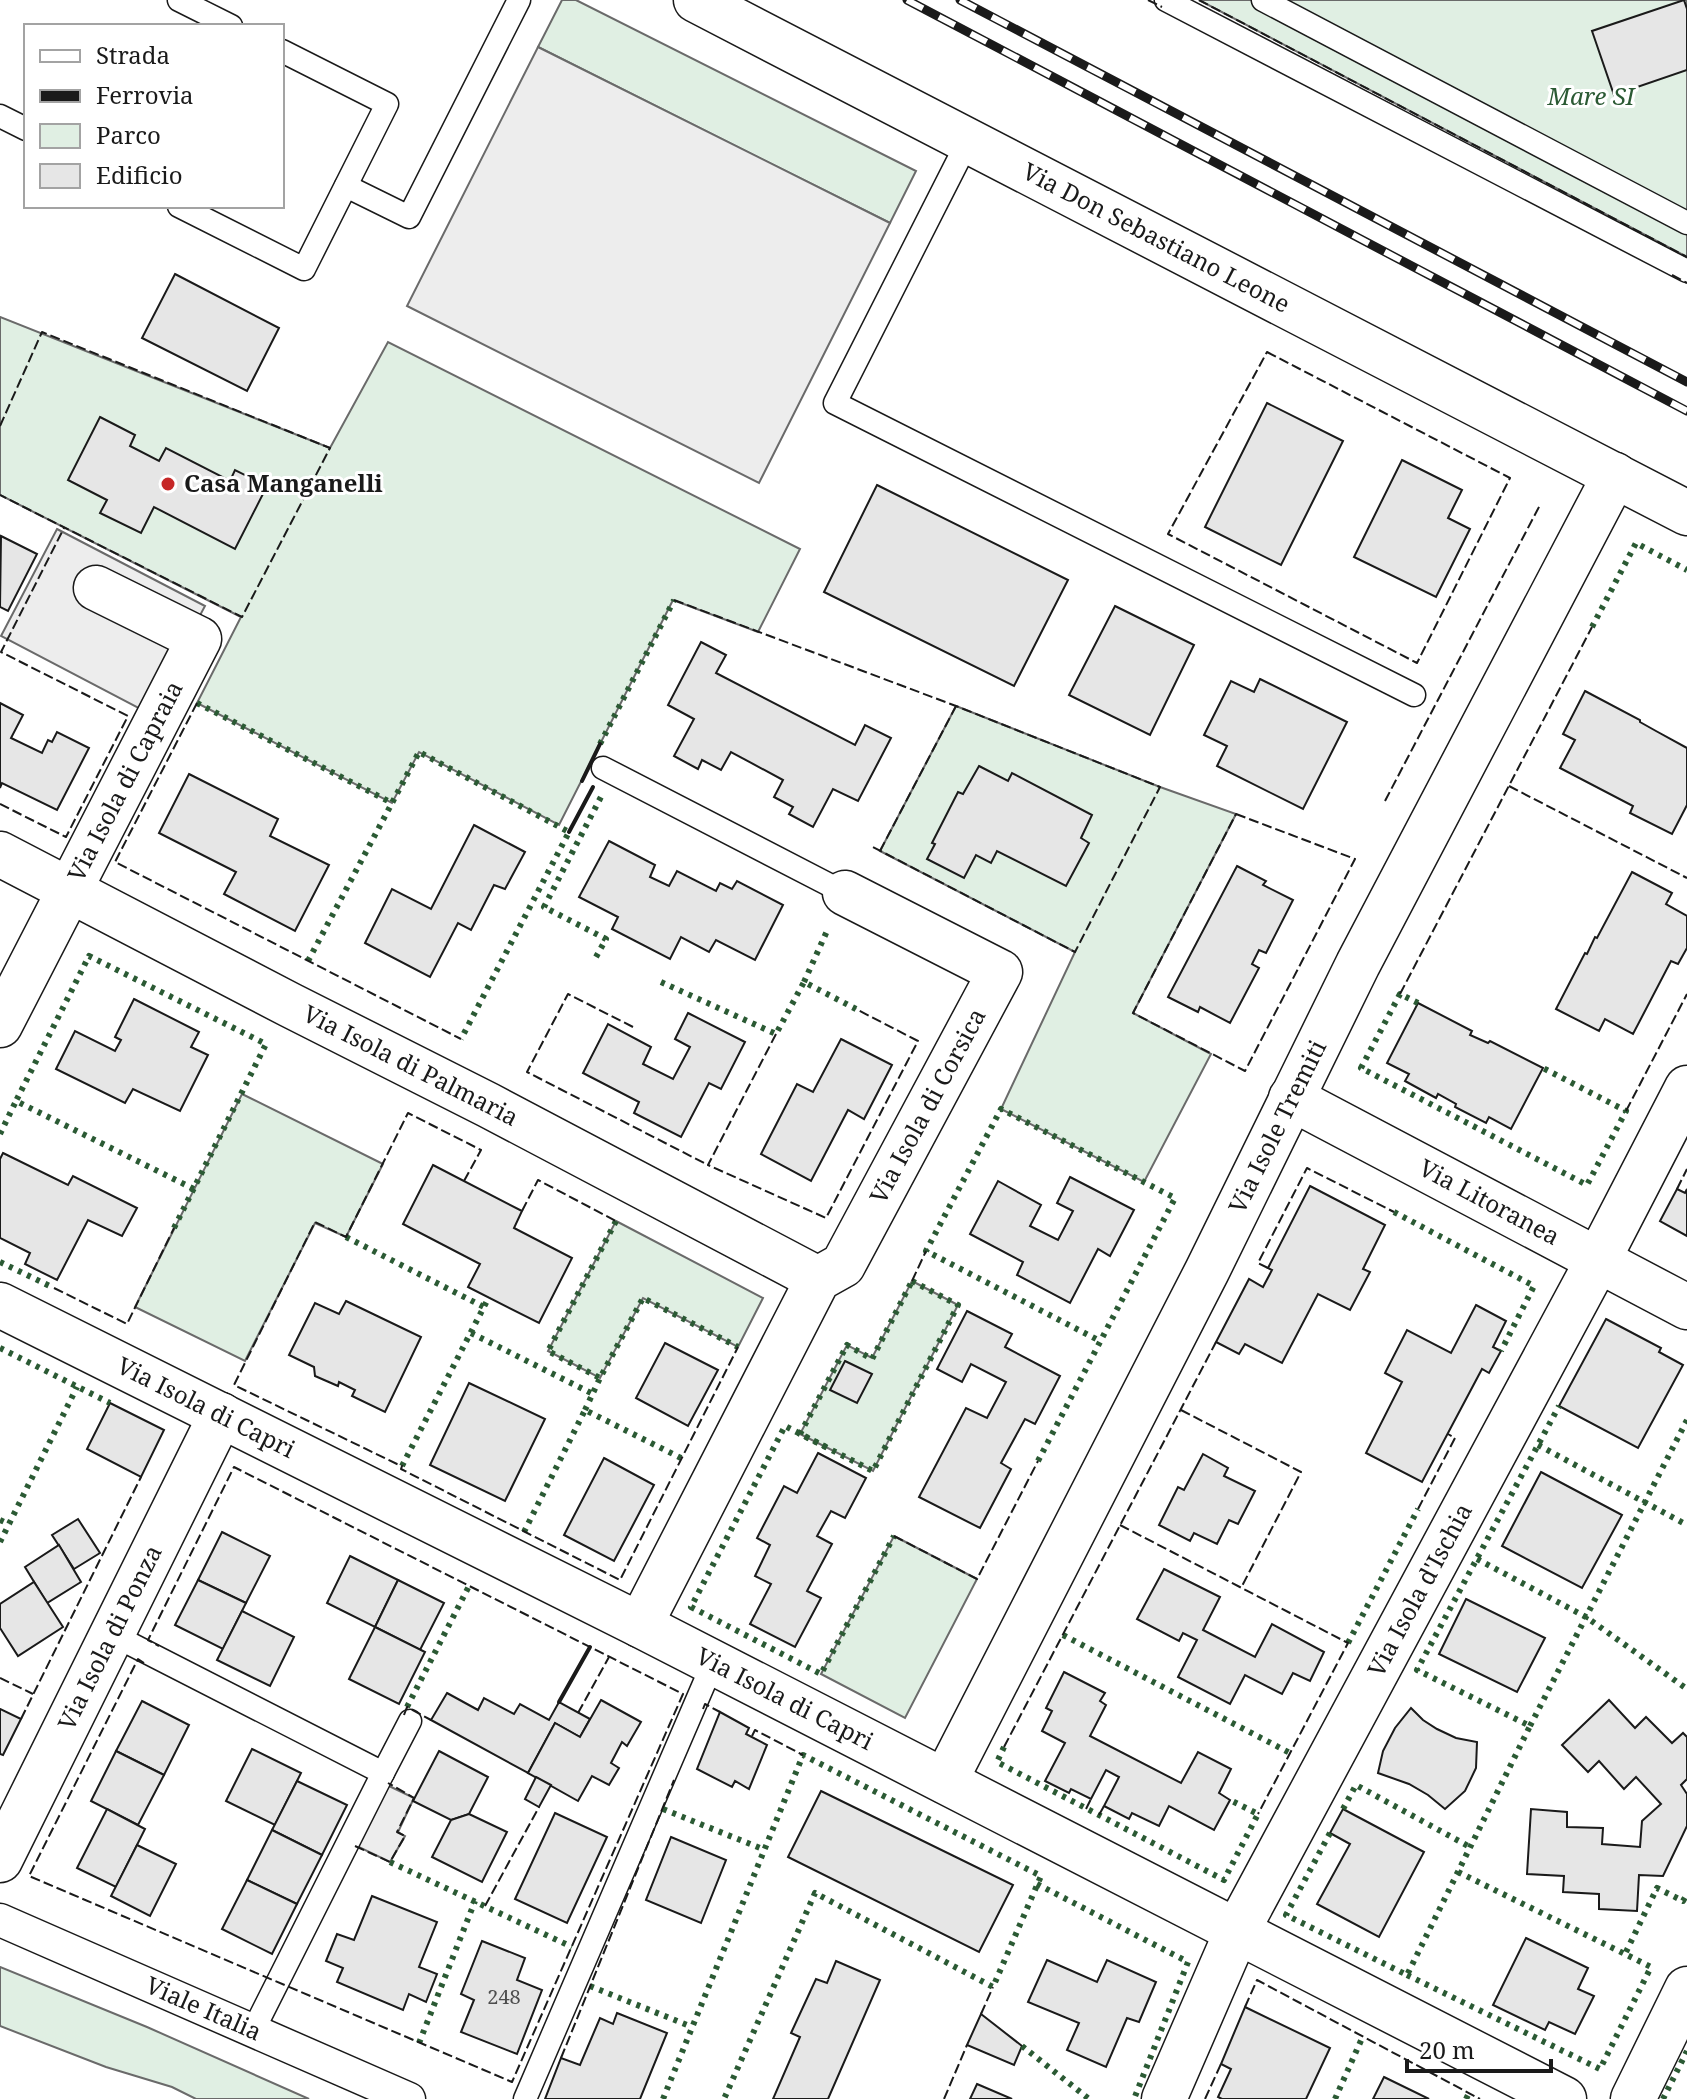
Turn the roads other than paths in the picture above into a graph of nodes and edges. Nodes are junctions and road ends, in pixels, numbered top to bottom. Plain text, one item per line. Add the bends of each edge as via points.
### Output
1 (179, 0) edge
2 (519, 0) edge
3 (696, 0) edge
4 (1166, 0) edge
5 (1263, 0) edge
6 (227, 24) edge
7 (284, 52) edge
8 (0, 116) edge
9 (24, 128) edge
10 (968, 141) junction
11 (346, 186) junction
12 (183, 208) edge
13 (1687, 223) edge
14 (1687, 271) edge
15 (1615, 475) junction
16 (1687, 513) edge
17 (96, 588) dead end
18 (1414, 695) dead end
19 (603, 768) dead end
20 (0, 854) edge
21 (69, 889) junction
22 (845, 893) joint
23 (0, 1025) edge
24 (1687, 1088) edge
25 (1291, 1098) junction
26 (1598, 1260) junction
27 (818, 1279) junction
28 (0, 1305) edge
29 (1687, 1307) edge
30 (221, 1415) junction
31 (640, 1625) junction
32 (113, 1635) junction
33 (713, 1663) junction
34 (410, 1721) dead end
35 (383, 1773) junction
36 (945, 1781) junction
37 (0, 1860) edge
38 (0, 1920) edge
39 (1237, 1931) junction
40 (1687, 1989) edge
41 (253, 2031) junction
42 (409, 2099) edge
43 (525, 2099) edge
44 (1164, 2099) edge
45 (1564, 2099) edge
46 (1633, 2099) edge

1 - 6 lane
2 - 11 lane via 409,217
3 - 10 street, Via Don Sebastiano Leone
4 - 14 lane
5 - 13 lane
7 - 11 lane via 387,104
8 - 9 lane
10 - 15 street, Via Don Sebastiano Leone
10 - 18 lane via 835,403
11 - 12 lane via 304,269
15 - 16 street, Via Don Sebastiano Leone
15 - 25 street, Via Isole Tremiti
17 - 21 street, Via Isola di Capraia via 199,639
19 - 22 lane, Via Isola di Corsica
20 - 21 street, Via Isola di Palmaria
21 - 23 street, Via Isola di Capraia
21 - 27 street, Via Isola di Palmaria
22 - 27 street, Via Isola di Corsica via 1000,972 843,1265
24 - 26 street, Via Isola d'Ischia
25 - 26 street, Via Litoranea
25 - 36 street, Via Isole Tremiti
26 - 29 street, Via Litoranea
26 - 39 street, Via Isola d'Ischia
27 - 31 street, Via Isola di Corsica
28 - 30 street, Via Isola di Capri
30 - 31 street, Via Isola di Capri
30 - 32 street, Via Isola di Ponza
31 - 33 street, Via Isola di Capri
32 - 35 lane
32 - 37 street, Via Isola di Ponza
33 - 36 street, Via Isola di Capri
33 - 43 lane
34 - 35 lane
35 - 41 lane
36 - 39 street, Via Isola di Capri
38 - 41 street, Viale Italia
39 - 44 street, Via Isola d'Ischia
39 - 45 street, Via Isola di Capri
40 - 46 street
41 - 42 street, Viale Italia

